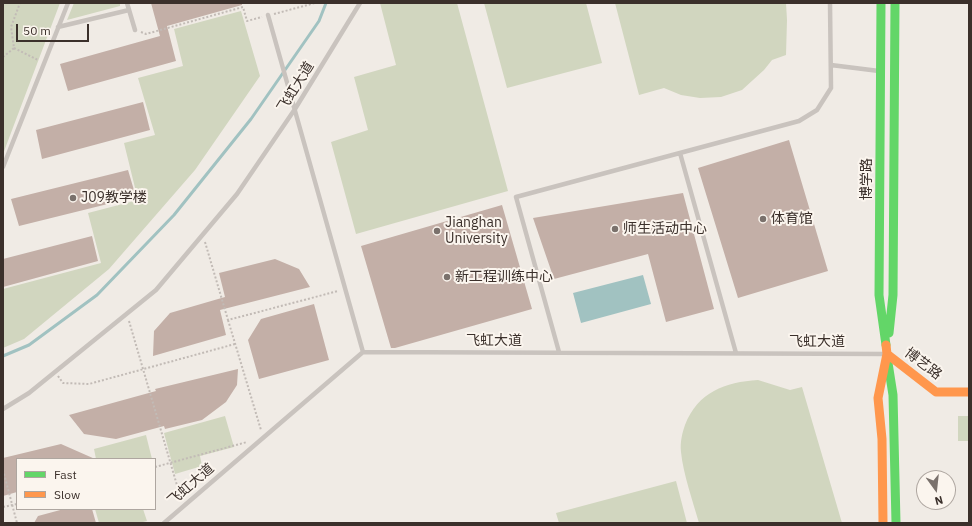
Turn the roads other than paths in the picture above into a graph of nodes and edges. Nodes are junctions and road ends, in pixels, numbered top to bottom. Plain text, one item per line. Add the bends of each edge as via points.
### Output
1 (68, 3) edge
2 (127, 3) edge
3 (360, 3) edge
4 (830, 3) edge
5 (880, 3) edge
6 (895, 3) edge
7 (129, 10) junction
8 (268, 15) road end
9 (58, 27) junction
10 (134, 30) road end
11 (831, 65) junction
12 (881, 71) junction
13 (295, 110) junction
14 (680, 153) junction
15 (3, 166) edge
16 (363, 352) junction
17 (559, 352) junction
18 (736, 353) junction
19 (886, 354) junction
20 (969, 392) edge
21 (3, 409) edge
22 (164, 523) edge
23 (883, 523) edge
24 (896, 523) edge

1 - 9 lane
2 - 7 lane
3 - 13 lane, 飞虹大道
4 - 11 lane
5 - 12 main road, 博学路
6 - 19 main road, 博学路 via 893,295
7 - 9 lane
7 - 10 lane
8 - 13 lane
9 - 15 lane
11 - 12 lane
11 - 14 lane via 831,88 817,110 799,121
12 - 19 main road, 博学路 via 879,295
13 - 16 lane
13 - 21 lane, 飞虹大道 via 237,194 156,290 29,392
14 - 17 lane via 516,197
14 - 18 lane
16 - 17 lane, 飞虹大道
16 - 22 lane, 飞虹大道
17 - 18 lane, 飞虹大道
18 - 19 lane, 飞虹大道
19 - 20 main road, 博艺路 via 936,392
19 - 23 main road, 博学路 via 878,398 882,439
19 - 24 main road, 博学路 via 894,395

